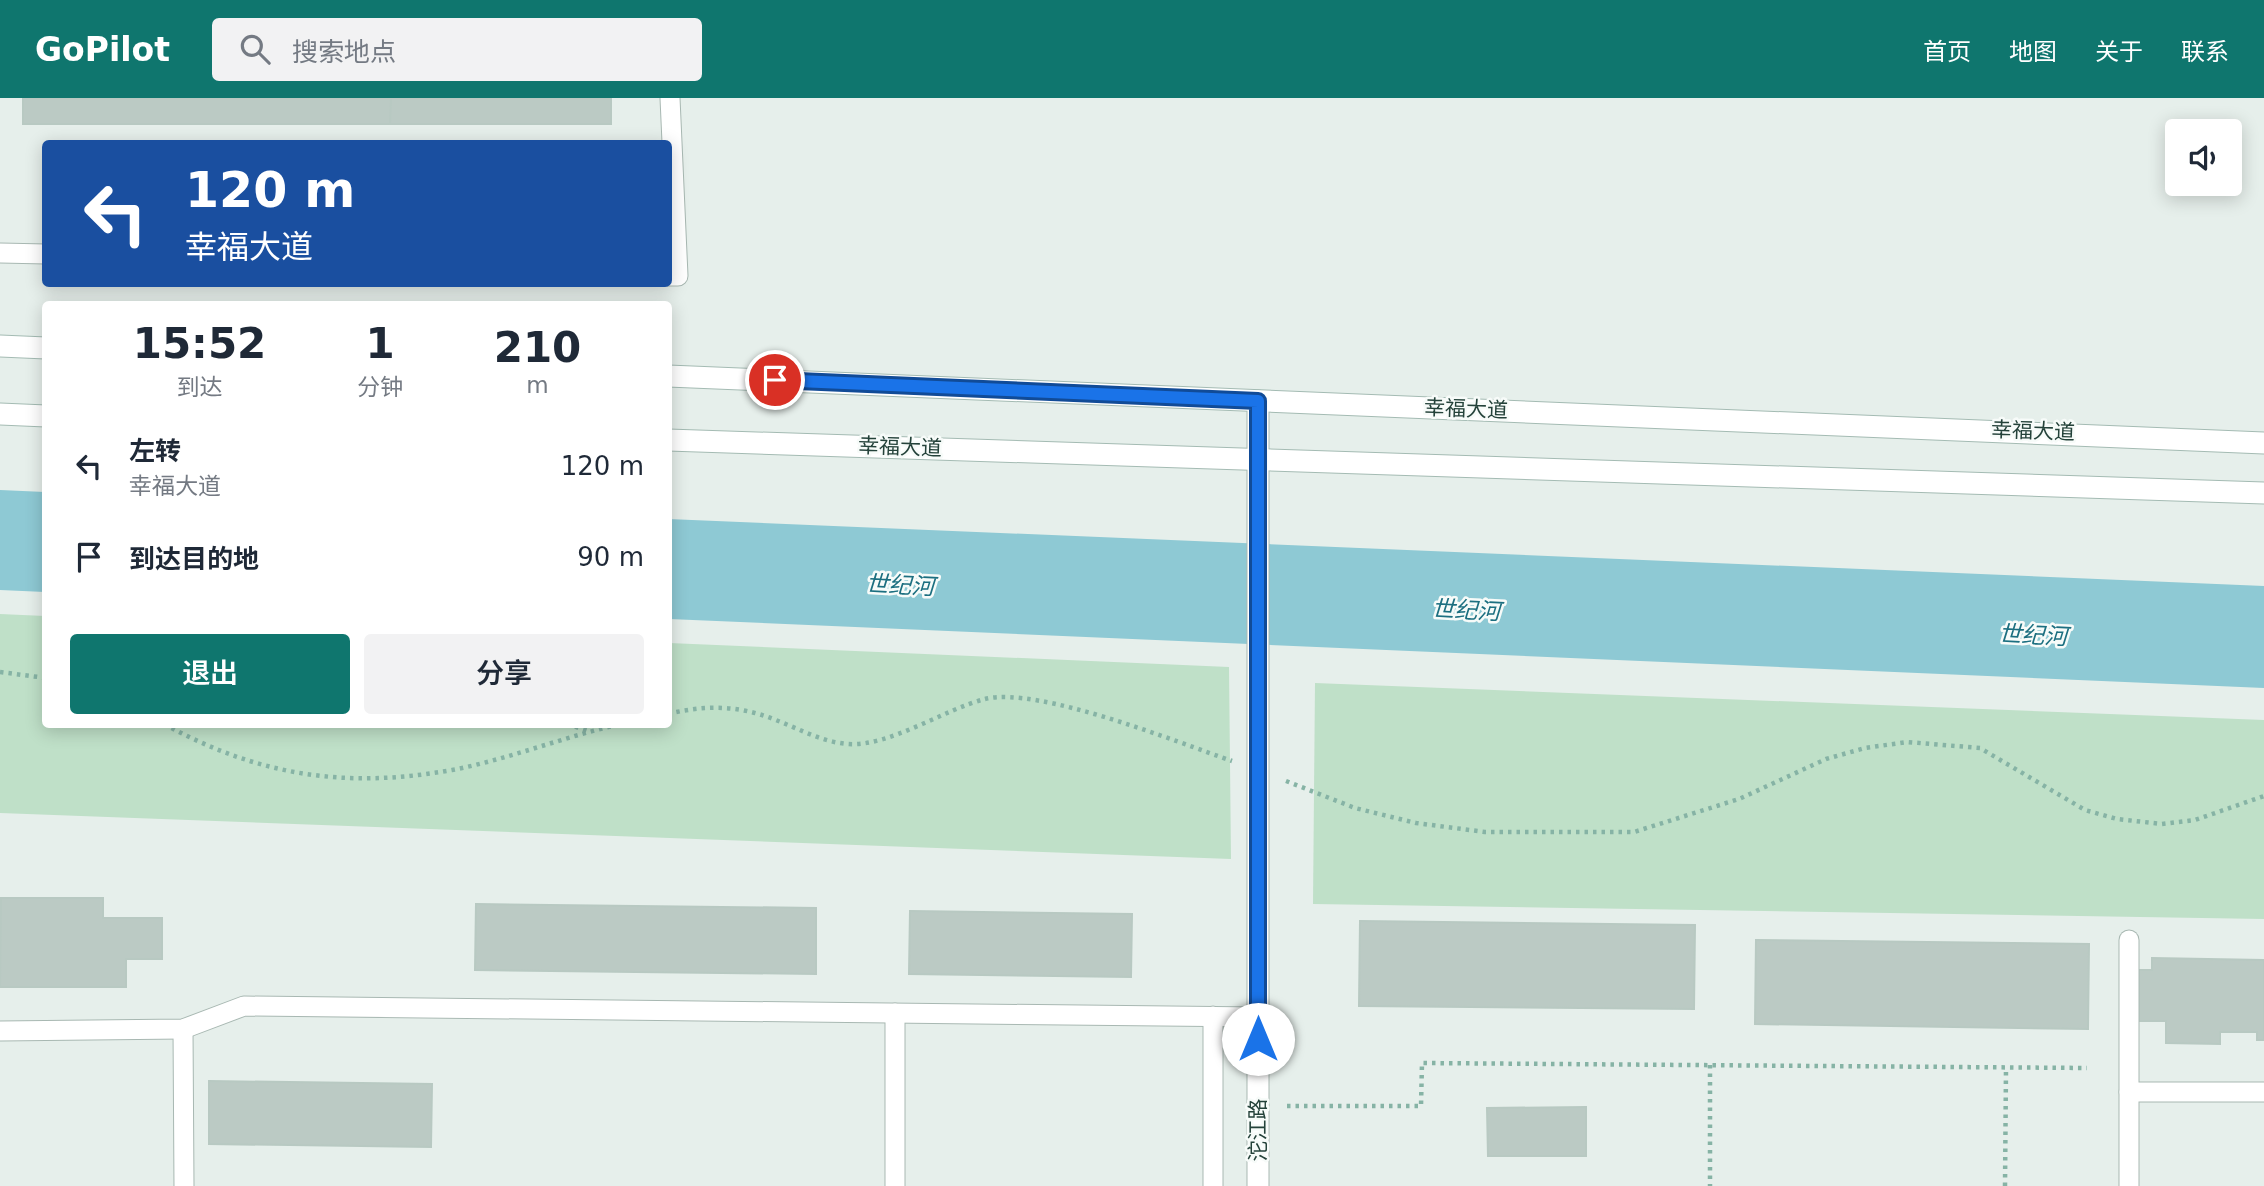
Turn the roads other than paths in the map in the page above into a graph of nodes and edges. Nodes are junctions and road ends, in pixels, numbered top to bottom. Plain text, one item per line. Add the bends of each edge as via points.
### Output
1 (670, 98) edge
2 (672, 140) edge
3 (672, 142) edge
4 (0, 253) edge
5 (42, 254) edge
6 (672, 276) edge
7 (0, 346) edge
8 (42, 348) edge
9 (672, 376) edge
10 (1258, 401) junction
11 (0, 414) edge
12 (42, 416) edge
13 (672, 440) edge
14 (2264, 443) edge
15 (1258, 462) junction
16 (2264, 493) edge
17 (2129, 940) dead end
18 (895, 1013) junction
19 (1213, 1016) junction
20 (1258, 1017) junction
21 (183, 1028) junction
22 (0, 1031) edge
23 (2129, 1092) junction
24 (2264, 1092) edge
25 (184, 1186) edge
26 (895, 1186) edge
27 (1213, 1186) edge
28 (1258, 1186) edge
29 (2129, 1186) edge

1 - 2 lane
3 - 6 lane via 678,276
4 - 5 lane
7 - 8 main road
9 - 10 main road, 幸福大道
10 - 14 main road, 幸福大道
10 - 15 main road, 沱江路
11 - 12 main road
13 - 15 main road, 幸福大道
15 - 16 main road, 幸福大道
15 - 20 main road, 沱江路
17 - 23 lane
18 - 19 lane
18 - 21 lane via 244,1006
18 - 26 lane
19 - 20 lane
19 - 27 lane
20 - 28 main road, 沱江路
21 - 22 lane
21 - 25 lane
23 - 24 lane
23 - 29 lane

